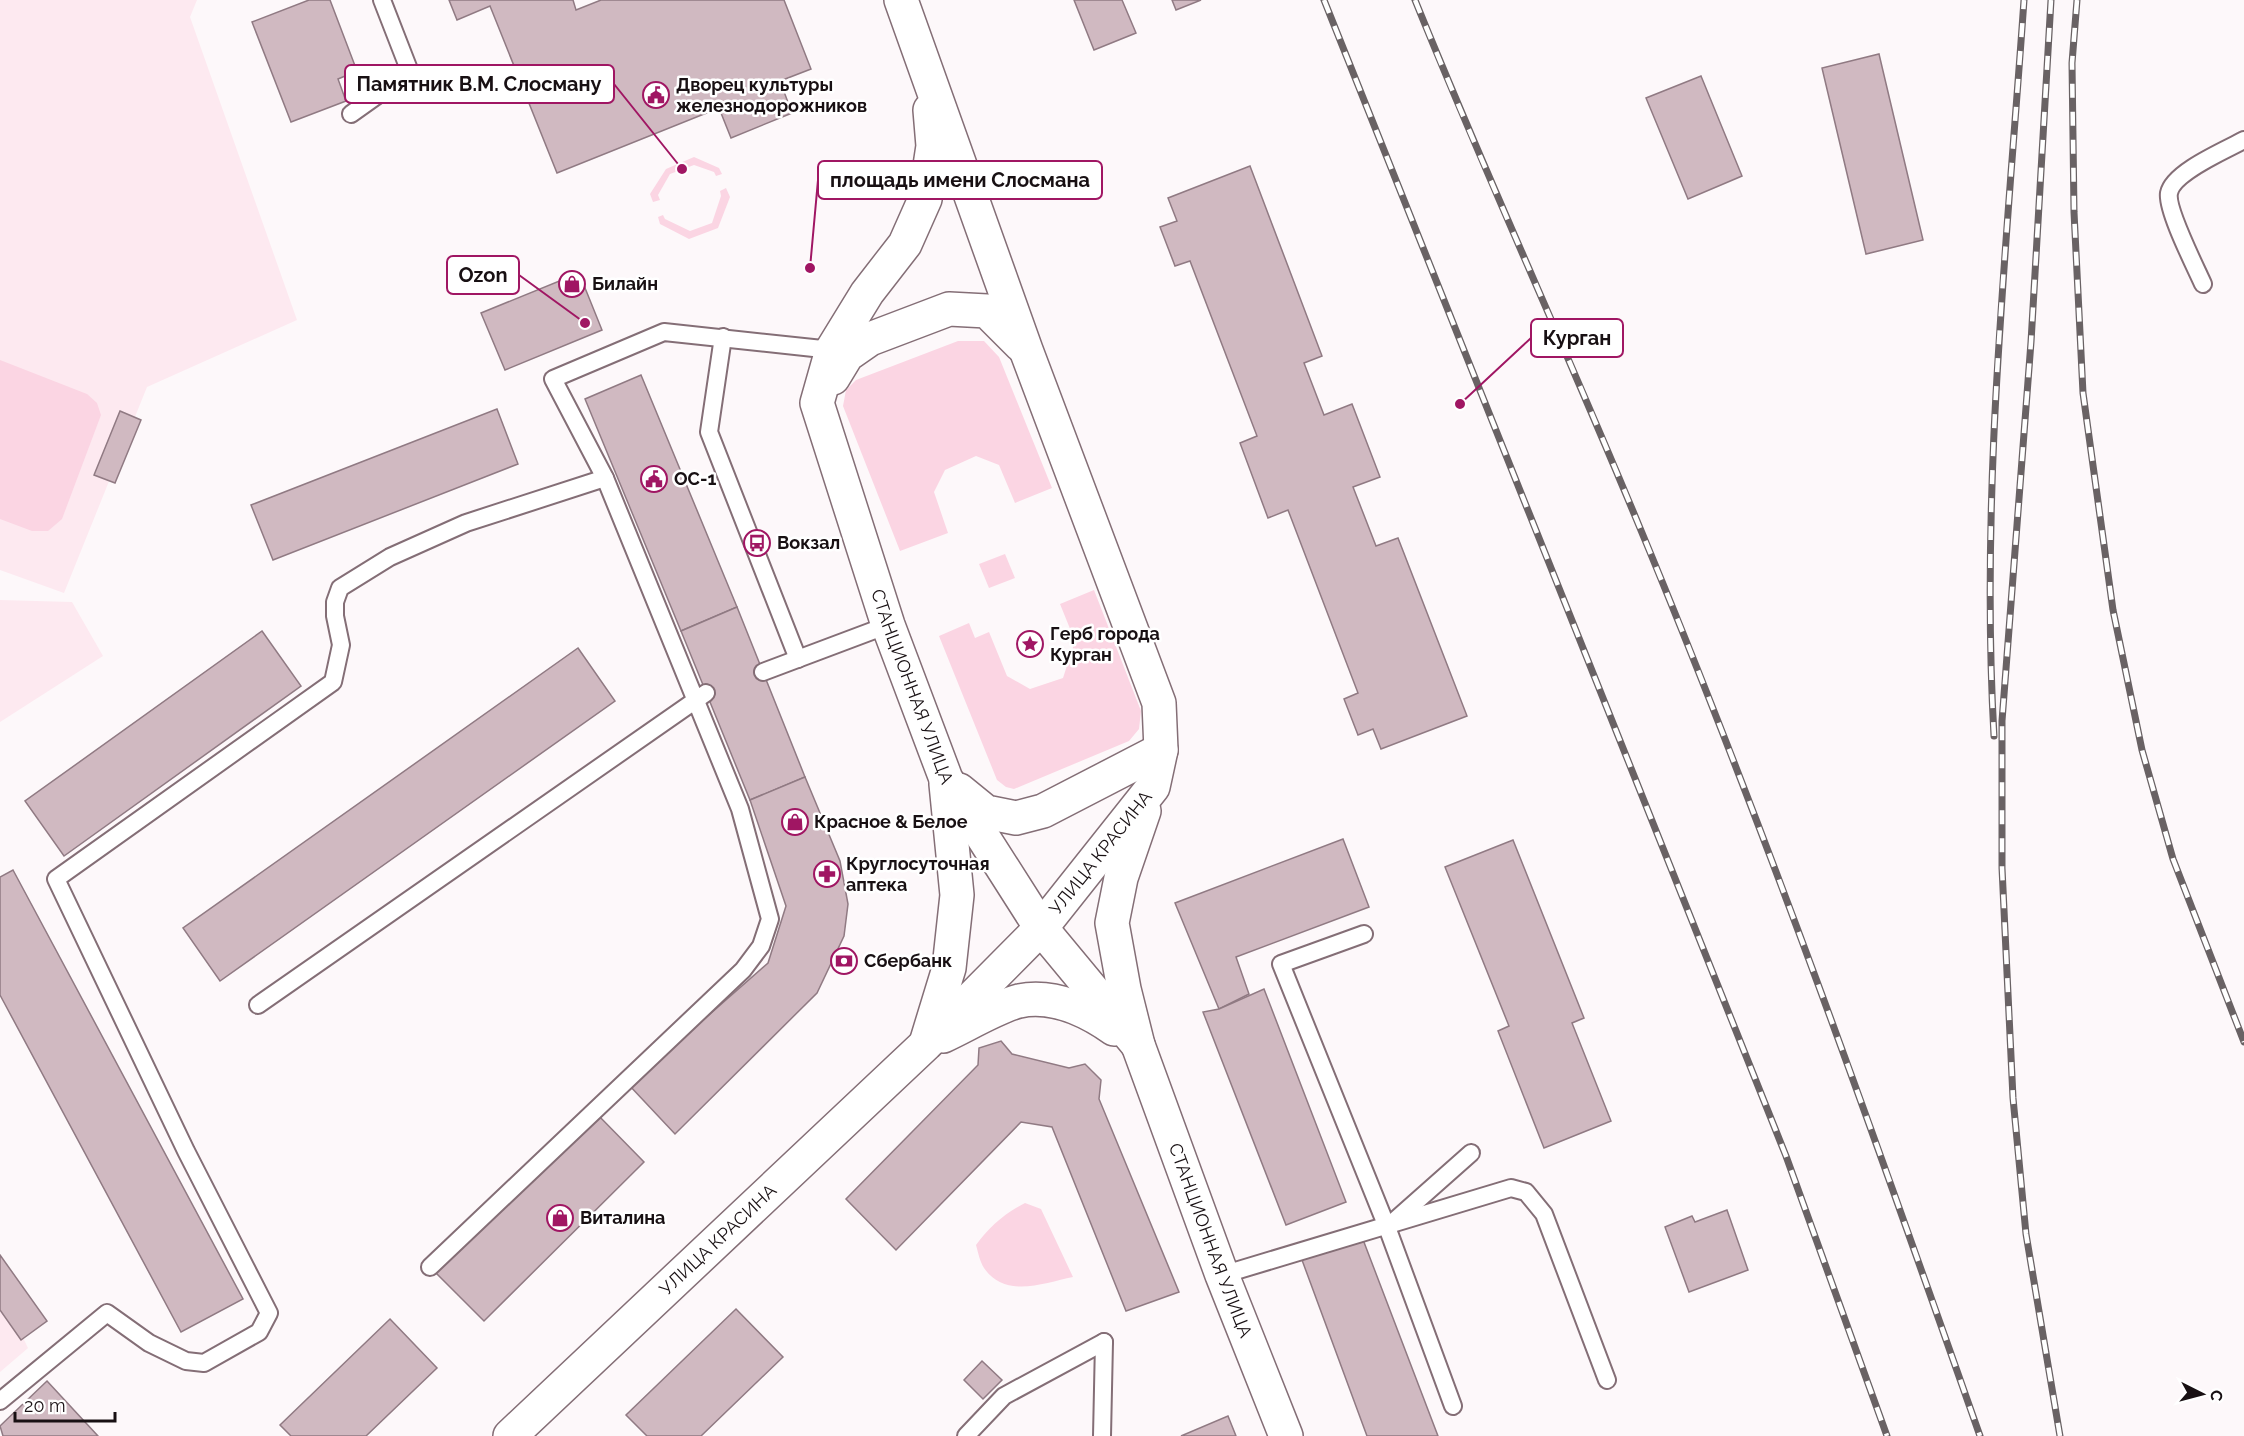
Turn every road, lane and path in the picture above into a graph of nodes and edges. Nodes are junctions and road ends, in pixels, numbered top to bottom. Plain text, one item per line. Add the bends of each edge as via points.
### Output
1 (382, 0) edge
2 (901, 0) edge
3 (926, 70) junction
4 (351, 114) dead end
5 (2244, 140) edge
6 (2203, 284) dead end
7 (723, 337) junction
8 (832, 350) junction
9 (1026, 350) junction
10 (817, 403) junction
11 (605, 478) junction
12 (888, 625) junction
13 (798, 659) junction
14 (763, 672) dead end
15 (700, 696) junction
16 (1161, 750) junction
17 (946, 779) junction
18 (1153, 786) junction
19 (1041, 928) junction
20 (1364, 934) dead end
21 (258, 1005) dead end
22 (926, 1044) junction
23 (1138, 1045) junction
24 (1471, 1153) dead end
25 (1387, 1227) junction
26 (430, 1267) dead end
27 (1222, 1275) junction
28 (1607, 1380) dead end
29 (0, 1401) edge
30 (1452, 1406) dead end
31 (510, 1436) edge
32 (966, 1436) edge
33 (1102, 1436) edge
34 (1286, 1436) edge

1 - 4 lane via 410,72
2 - 3 main road
3 - 8 main road via 933,146 925,199 905,244 867,293
3 - 9 main road, УЛИЦА КРАСИНА
5 - 6 lane via 2176,179 2169,193 2172,212
7 - 8 lane
7 - 11 lane via 664,332 553,379
7 - 13 lane via 709,432
8 - 10 main road
9 - 10 main road via 987,311 949,309 870,339 847,355
9 - 16 main road, УЛИЦА КРАСИНА via 1159,703
10 - 12 main road, СТАНЦИОННАЯ УЛИЦА
11 - 15 lane
11 - 29 lane via 466,524 390,557 340,588 334,616 341,645 333,682 56,879 186,1151 269,1313 259,1332 204,1363 186,1361 149,1343 107,1313
12 - 13 lane
12 - 17 main road, СТАНЦИОННАЯ УЛИЦА
13 - 14 lane
15 - 21 lane
15 - 26 lane via 740,808 770,919 761,945 742,970
16 - 17 main road via 1043,811 1016,818 986,812
16 - 18 main road, УЛИЦА КРАСИНА
17 - 19 main road, СТАНЦИОННАЯ УЛИЦА
17 - 22 main road via 957,895 949,969
18 - 19 main road, УЛИЦА КРАСИНА
18 - 23 main road, СТАНЦИОННАЯ УЛИЦА via 1120,878 1112,924
19 - 22 main road, УЛИЦА КРАСИНА
19 - 23 main road, СТАНЦИОННАЯ УЛИЦА
20 - 25 lane via 1281,963
22 - 23 main road via 1020,1001 1059,1001 1092,1014
22 - 31 main road, УЛИЦА КРАСИНА
23 - 27 main road, СТАНЦИОННАЯ УЛИЦА
24 - 25 lane
25 - 27 lane
25 - 28 lane via 1511,1188 1526,1192 1544,1214
25 - 30 lane
27 - 34 main road, СТАНЦИОННАЯ УЛИЦА
32 - 33 lane via 1004,1396 1104,1342

